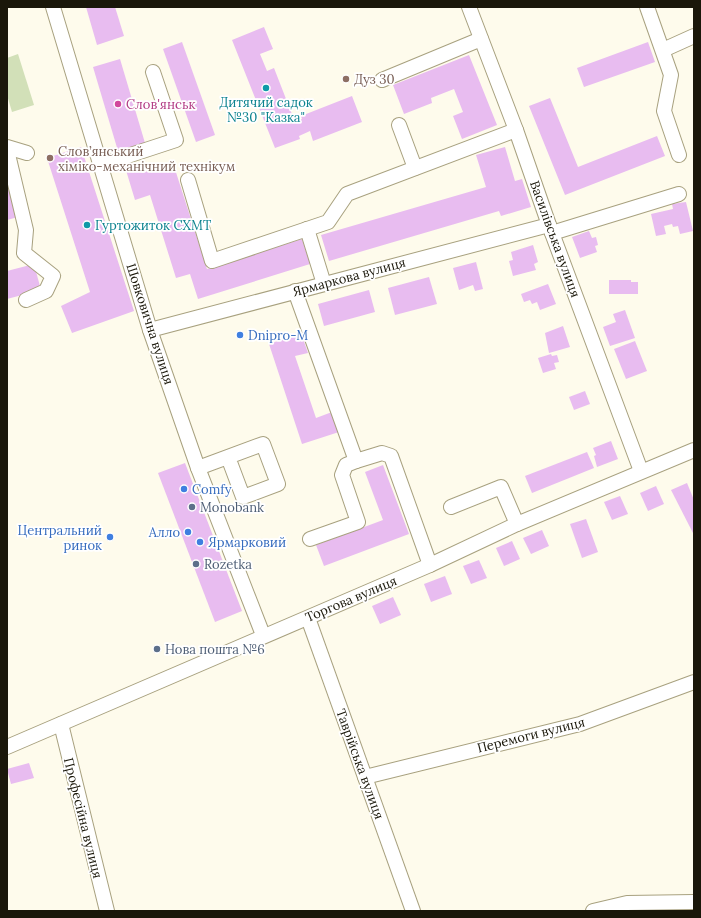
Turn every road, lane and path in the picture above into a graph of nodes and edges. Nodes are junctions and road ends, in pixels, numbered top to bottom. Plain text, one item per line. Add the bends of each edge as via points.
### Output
1 (53, 7) edge
2 (469, 7) edge
3 (647, 7) edge
4 (694, 36) edge
5 (481, 38) junction
6 (663, 50) junction
7 (153, 72) dead end
8 (382, 80) dead end
9 (398, 125) dead end
10 (516, 130) junction
11 (7, 147) edge
12 (7, 150) edge
13 (27, 153) dead end
14 (679, 155) dead end
15 (100, 165) junction
16 (414, 168) junction
17 (188, 180) dead end
18 (679, 194) dead end
19 (307, 229) junction
20 (550, 229) junction
21 (324, 284) junction
22 (295, 291) junction
23 (26, 300) dead end
24 (150, 330) junction
25 (694, 450) edge
26 (228, 457) dead end
27 (356, 462) junction
28 (198, 468) junction
29 (641, 471) junction
30 (451, 506) dead end
31 (517, 524) junction
32 (310, 539) dead end
33 (430, 565) junction
34 (308, 618) junction
35 (263, 635) junction
36 (694, 682) edge
37 (61, 724) junction
38 (7, 747) edge
39 (365, 777) junction
40 (694, 902) edge
41 (107, 911) edge
42 (413, 911) edge
43 (593, 911) edge

1 - 15 street, Шовковична вулиця
2 - 5 street, Василівська вулиця
3 - 6 street
4 - 6 street
5 - 8 street
5 - 10 street, Василівська вулиця
6 - 14 street via 671,75 664,111
7 - 15 street via 176,140
9 - 16 street
10 - 16 street
10 - 20 street, Василівська вулиця
11 - 13 street
12 - 23 street via 26,230 24,252 53,276 46,291
15 - 24 street, Шовковична вулиця
16 - 19 street via 347,194 328,222
17 - 19 street via 212,260
18 - 20 street, Ярмаркова вулиця
19 - 21 street
20 - 21 street, Ярмаркова вулиця
20 - 29 street, Василівська вулиця
21 - 22 street, Ярмаркова вулиця
22 - 24 street, Ярмаркова вулиця
22 - 27 street
24 - 28 street, Шовковична вулиця
25 - 29 street, Торгова вулиця
26 - 28 street
27 - 32 street via 346,465 342,475 358,522
27 - 33 street via 382,453 391,456
28 - 35 street, Шовковична вулиця
29 - 31 street, Торгова вулиця
30 - 31 street via 501,487
31 - 33 street, Торгова вулиця
33 - 34 street, Торгова вулиця
34 - 35 street, Торгова вулиця
34 - 39 street, Таврійська вулиця
35 - 37 street, Торгова вулиця
36 - 39 street, Перемоги вулиця via 580,724
37 - 38 street, Торгова вулиця
37 - 41 street, Професійна вулиця
39 - 42 street, Таврійська вулиця
40 - 43 street via 627,903

